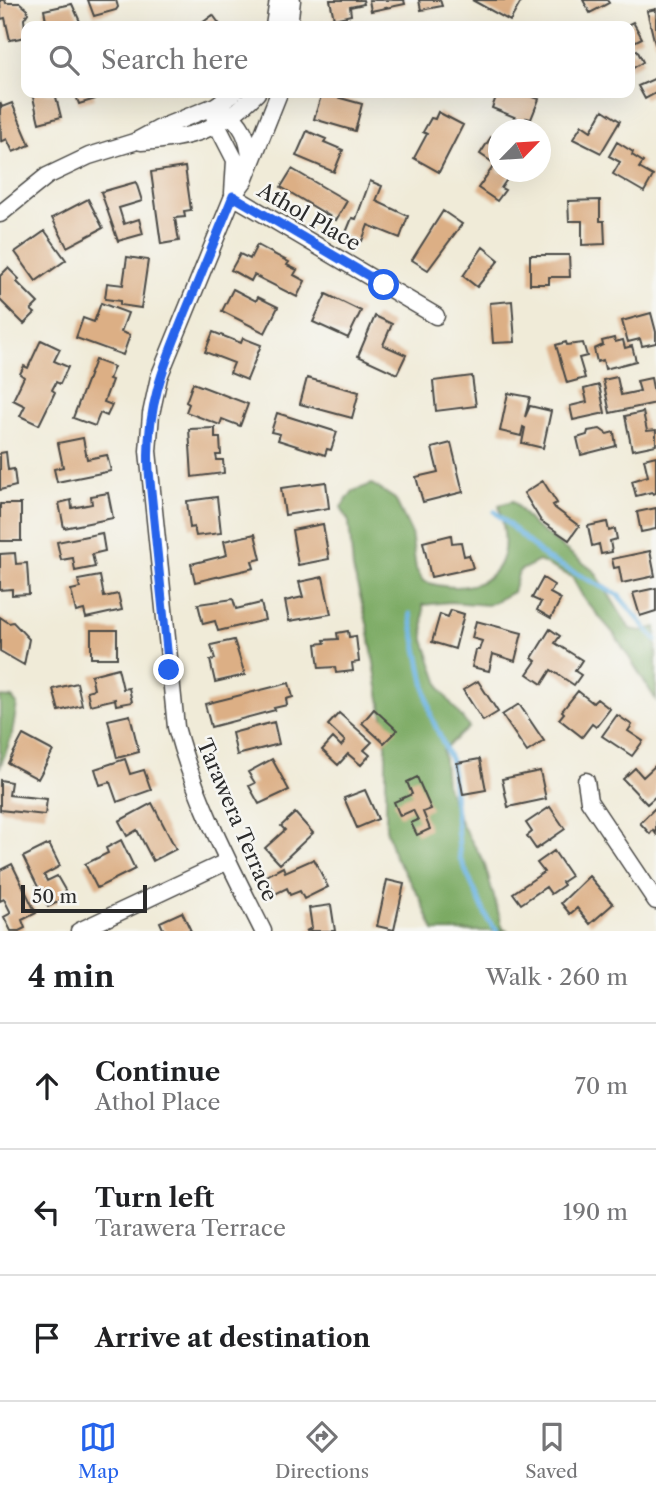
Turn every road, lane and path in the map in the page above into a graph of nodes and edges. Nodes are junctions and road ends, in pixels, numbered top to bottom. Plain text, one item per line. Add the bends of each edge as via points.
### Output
1 (278, 0) edge
2 (292, 0) edge
3 (275, 21) edge
4 (290, 21) edge
5 (227, 98) edge
6 (252, 98) edge
7 (277, 98) edge
8 (215, 106) junction
9 (232, 116) junction
10 (217, 125) junction
11 (134, 142) junction
12 (250, 162) junction
13 (233, 196) junction
14 (0, 214) edge
15 (436, 316) dead end
16 (586, 781) dead end
17 (228, 861) junction
18 (656, 901) edge
19 (79, 931) edge
20 (263, 931) edge

1 - 3 street
2 - 4 street
5 - 8 street
6 - 9 street
7 - 12 street, Tarawera Terrace
8 - 9 street
8 - 10 street, Tarawera Terrace
8 - 11 street
9 - 10 street
9 - 12 street via 247,139
10 - 11 street via 190,136
10 - 13 street, Tarawera Terrace via 235,160
11 - 14 street via 47,176
12 - 13 street, Tarawera Terrace
13 - 15 street, Athol Place
13 - 17 street, Tarawera Terrace via 159,377 148,451 176,727 186,764
16 - 18 street via 589,801
17 - 19 street
17 - 20 street, Tarawera Terrace

